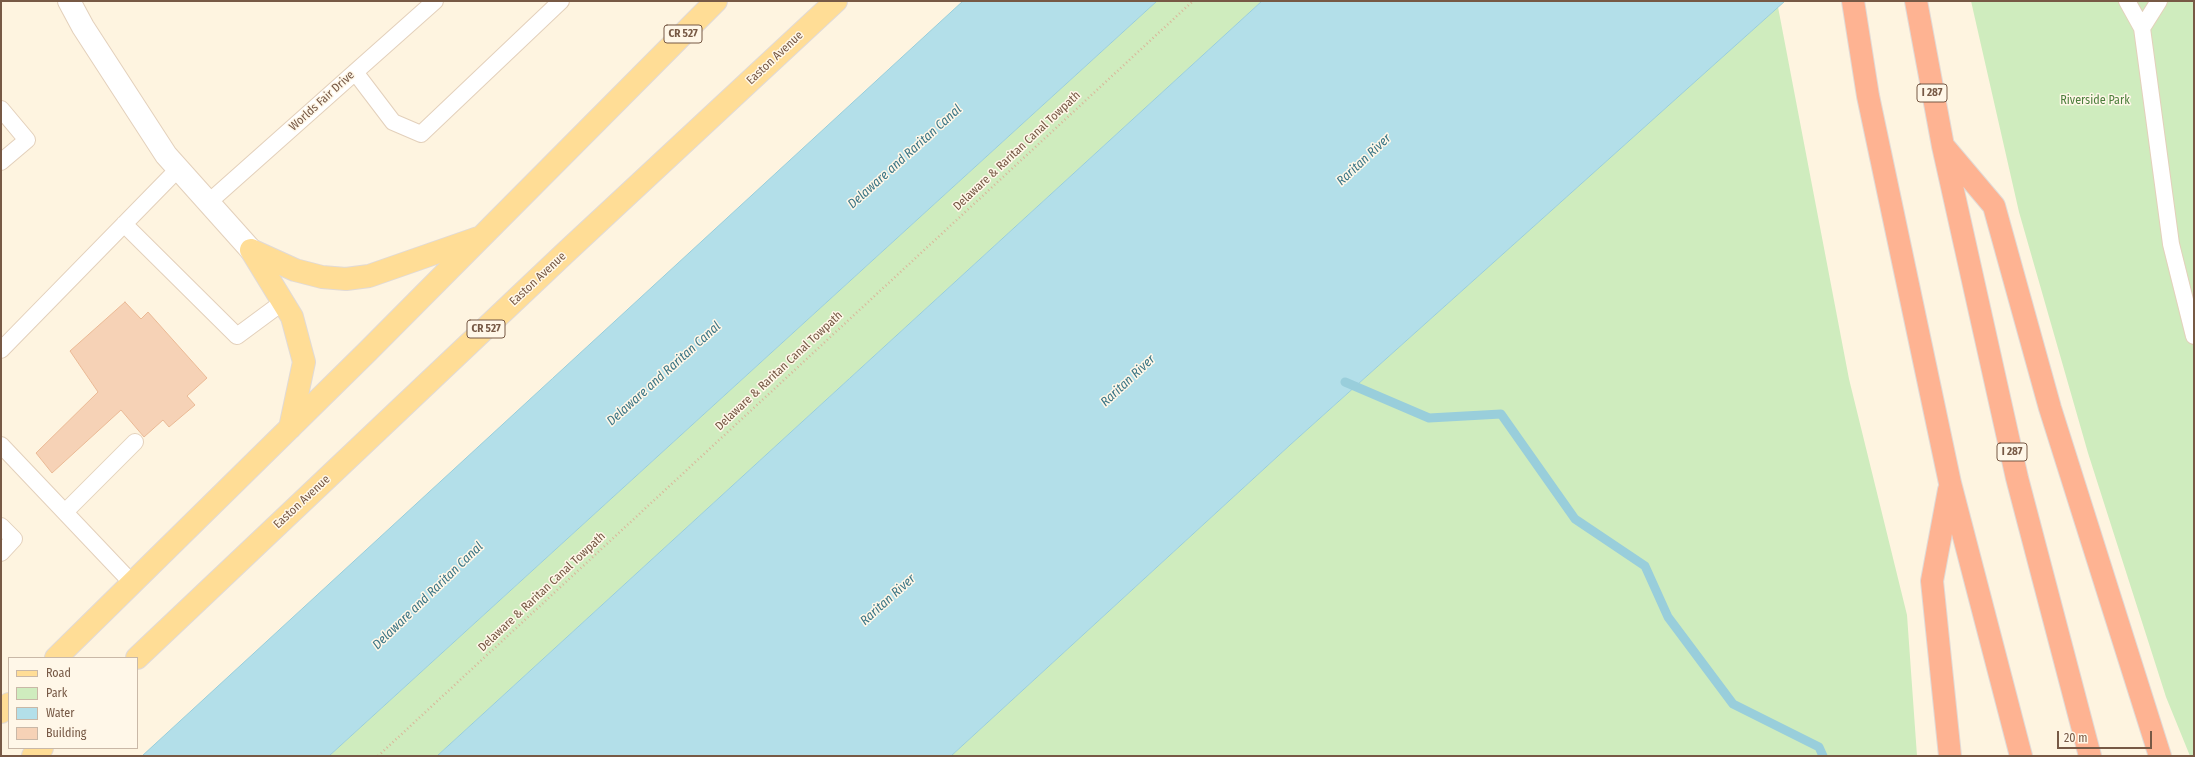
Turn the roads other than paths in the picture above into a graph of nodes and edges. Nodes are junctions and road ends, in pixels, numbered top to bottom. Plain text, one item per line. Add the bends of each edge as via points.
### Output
1 (69, 1) edge
2 (435, 1) edge
3 (561, 1) edge
4 (716, 1) edge
5 (836, 1) edge
6 (1853, 1) edge
7 (1916, 1) edge
8 (2128, 1) edge
9 (2159, 1) edge
10 (2142, 28) junction
11 (355, 72) junction
12 (1, 109) edge
13 (1943, 146) junction
14 (1, 162) edge
15 (179, 168) junction
16 (209, 202) junction
17 (124, 224) junction
18 (483, 236) junction
19 (251, 250) junction
20 (283, 302) junction
21 (2194, 336) edge
22 (1, 350) edge
23 (290, 428) junction
24 (135, 442) dead end
25 (1, 445) edge
26 (1950, 483) junction
27 (65, 512) junction
28 (1, 526) edge
29 (1, 554) edge
30 (132, 583) junction
31 (57, 657) edge
32 (138, 657) edge
33 (41, 749) edge
34 (33, 756) edge
35 (1950, 756) edge
36 (2021, 756) edge
37 (2090, 756) edge
38 (2160, 756) edge

1 - 15 street via 83,27 166,155
2 - 11 lane, Worlds Fair Drive
3 - 11 lane via 421,134 393,122
4 - 18 main road, CR 527
5 - 32 main road, Easton Avenue / CR 527
6 - 26 highway via 1868,96
7 - 13 highway, I 287
8 - 10 lane
9 - 10 lane
10 - 21 lane via 2171,244
11 - 16 lane, Worlds Fair Drive
12 - 14 lane via 27,140
13 - 37 highway, I 287 via 2017,478
13 - 38 highway via 1994,206 2050,408
15 - 16 street
15 - 17 lane
16 - 19 street
17 - 20 lane via 237,336
17 - 22 lane
18 - 19 main road via 369,276 346,279 322,277 295,270
18 - 23 main road, CR 527
19 - 20 main road
20 - 23 main road via 292,317 304,362
23 - 30 main road, CR 527
24 - 27 lane
25 - 27 lane
26 - 35 highway via 1932,581
26 - 36 highway
27 - 30 lane
28 - 29 lane via 14,539
30 - 31 main road, CR 527
33 - 34 main road

